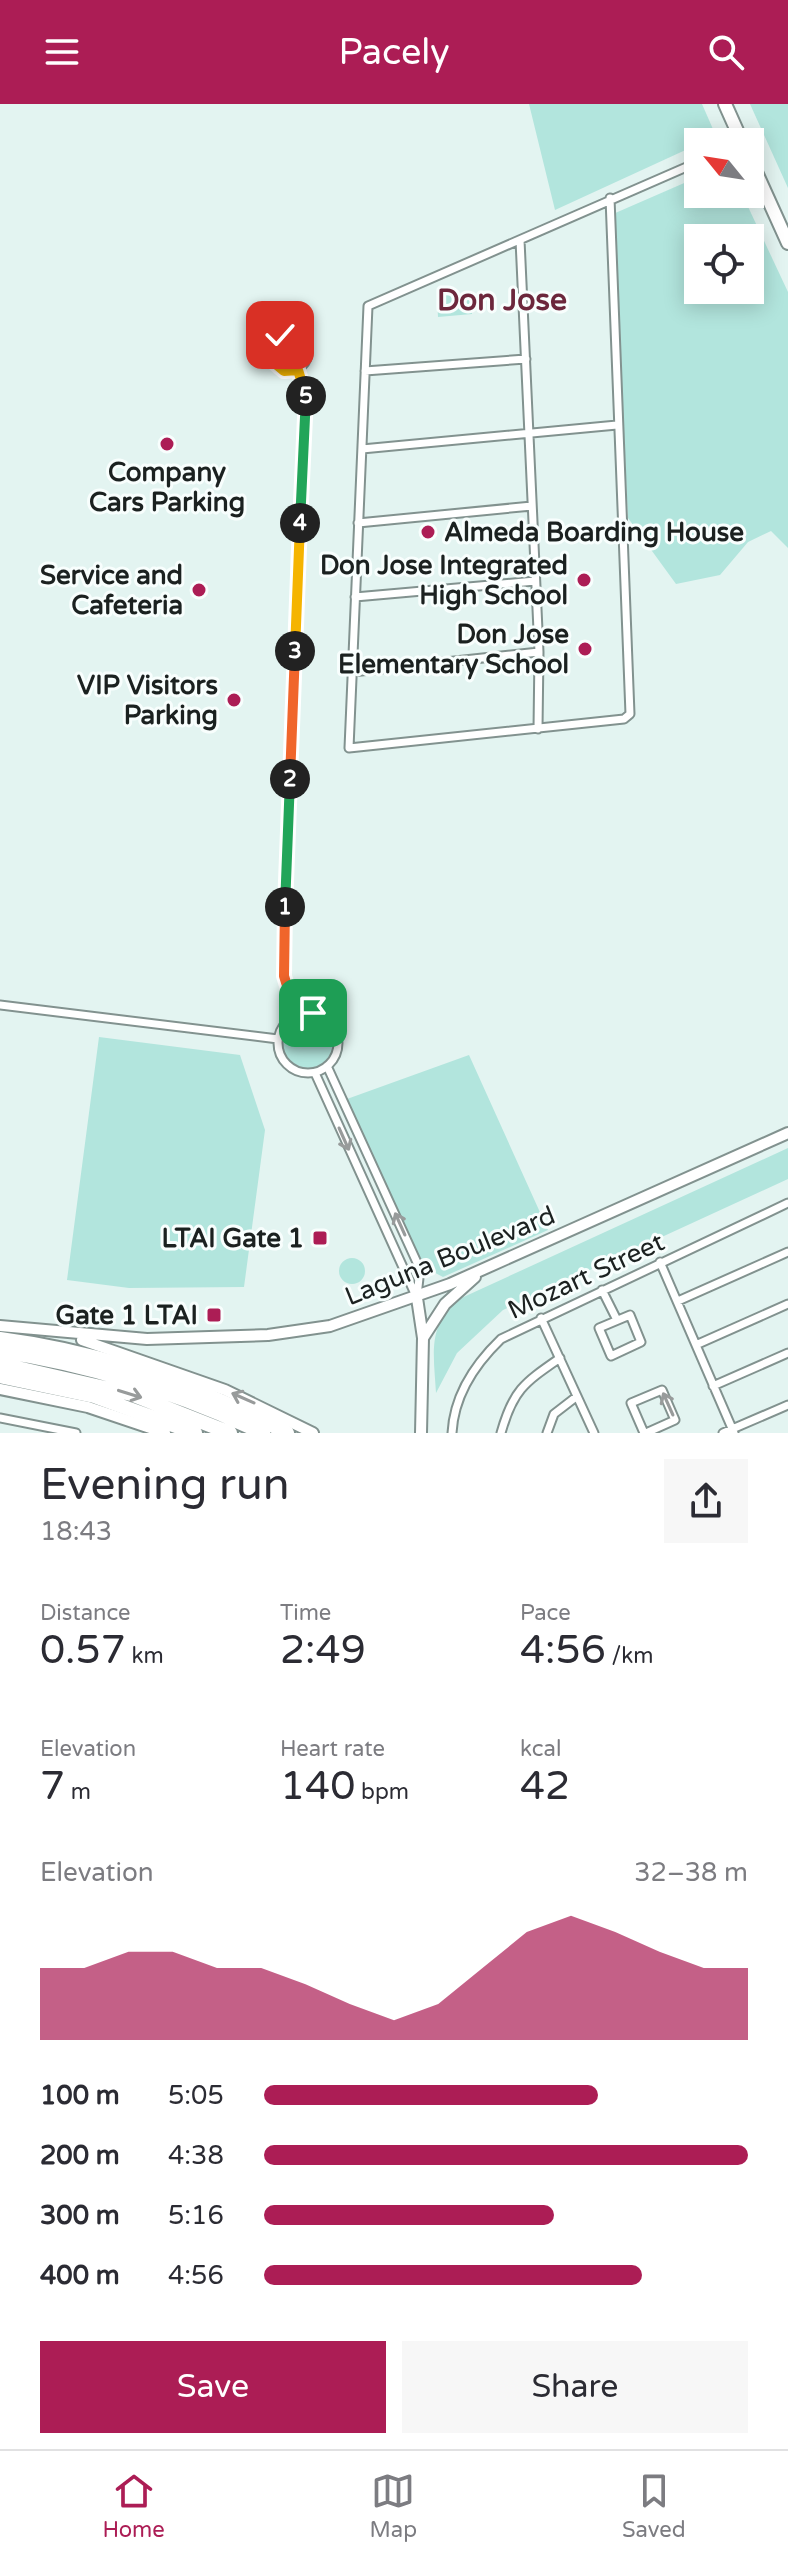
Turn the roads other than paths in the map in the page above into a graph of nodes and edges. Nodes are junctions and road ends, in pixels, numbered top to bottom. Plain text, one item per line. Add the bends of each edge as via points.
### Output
1 (725, 104) edge
2 (736, 128) edge
3 (684, 168) edge
4 (764, 190) edge
5 (610, 198) junction
6 (520, 240) junction
7 (788, 243) edge
8 (526, 359) junction
9 (298, 370) junction
10 (365, 371) junction
11 (617, 425) junction
12 (529, 433) junction
13 (362, 449) junction
14 (532, 506) junction
15 (358, 523) junction
16 (535, 581) junction
17 (355, 597) junction
18 (539, 652) junction
19 (352, 672) junction
20 (538, 729) junction
21 (0, 1005) edge
22 (296, 1015) junction
23 (278, 1039) junction
24 (327, 1066) junction
25 (315, 1073) junction
26 (788, 1133) edge
27 (788, 1203) edge
28 (788, 1252) edge
29 (660, 1262) junction
30 (483, 1270) junction
31 (602, 1290) junction
32 (417, 1298) junction
33 (678, 1301) junction
34 (788, 1304) edge
35 (541, 1318) junction
36 (617, 1320) junction
37 (0, 1326) edge
38 (61, 1334) junction
39 (423, 1338) junction
40 (0, 1339) edge
41 (698, 1344) junction
42 (0, 1351) edge
43 (788, 1353) edge
44 (560, 1358) junction
45 (0, 1364) edge
46 (0, 1376) edge
47 (713, 1386) junction
48 (0, 1389) edge
49 (576, 1397) junction
50 (788, 1405) edge
51 (0, 1418) edge
52 (664, 1429) edge
53 (57, 1430) edge
54 (733, 1431) edge
55 (76, 1433) edge
56 (165, 1433) edge
57 (195, 1433) edge
58 (230, 1433) edge
59 (263, 1433) edge
60 (287, 1433) edge
61 (313, 1433) edge
62 (421, 1433) edge
63 (452, 1433) edge
64 (501, 1433) edge
65 (547, 1433) edge
66 (594, 1433) edge
67 (645, 1433) edge
68 (723, 1433) edge

1 - 2 main road
3 - 5 street
4 - 7 main road
5 - 6 street
5 - 11 street
6 - 8 street
6 - 10 street via 368,306
8 - 10 street
8 - 12 street
9 - 9 street via 308,359 307,343 294,333 280,335 271,345 272,361 284,371
9 - 22 street via 306,389 283,954 286,989
10 - 13 street
11 - 12 street
11 - 20 street via 630,714
12 - 13 street
12 - 14 street
13 - 15 street
14 - 15 street
14 - 16 street
15 - 17 street
16 - 17 street
16 - 18 street
17 - 19 street
18 - 19 street
18 - 20 street
19 - 20 street via 349,748
21 - 23 street
22 - 23 street
22 - 24 street via 317,1014 333,1027 337,1048
23 - 25 street via 287,1066
24 - 25 street
32 -> 24 street via 420,1269
25 -> 32 street
26 - 30 main road, Laguna Boulevard
27 - 29 street, Mozart Street
28 - 33 street
29 - 31 street, Mozart Street
29 - 33 street
30 - 32 main road, Laguna Boulevard
30 - 39 main road via 445,1304
31 - 35 street, Mozart Street
31 - 36 street
32 - 38 main road, Laguna Boulevard via 292,1333 147,1339
32 - 39 main road
33 - 41 street
34 - 41 street
35 - 44 street
35 - 63 street, Mozart Street via 501,1339 484,1356 457,1404
36 - 36 street via 599,1328 611,1356 641,1342 630,1315
37 - 38 main road, Laguna Boulevard
61 -> 38 main road, Laguna Boulevard via 202,1381
39 - 62 main road
40 - 60 highway via 69,1351 168,1380
41 - 47 street
42 - 59 highway via 136,1382
43 - 47 street
44 - 49 street
44 - 64 street via 510,1400
45 -> 58 highway via 131,1394
46 - 57 highway via 94,1396
47 - 54 street
48 - 56 main road via 88,1407
49 - 65 street via 554,1414
49 - 66 street
50 - 54 street
51 - 53 street
52 - 67 street
52 -> 67 street via 675,1420 662,1390 631,1403
53 - 55 street
54 - 68 street

